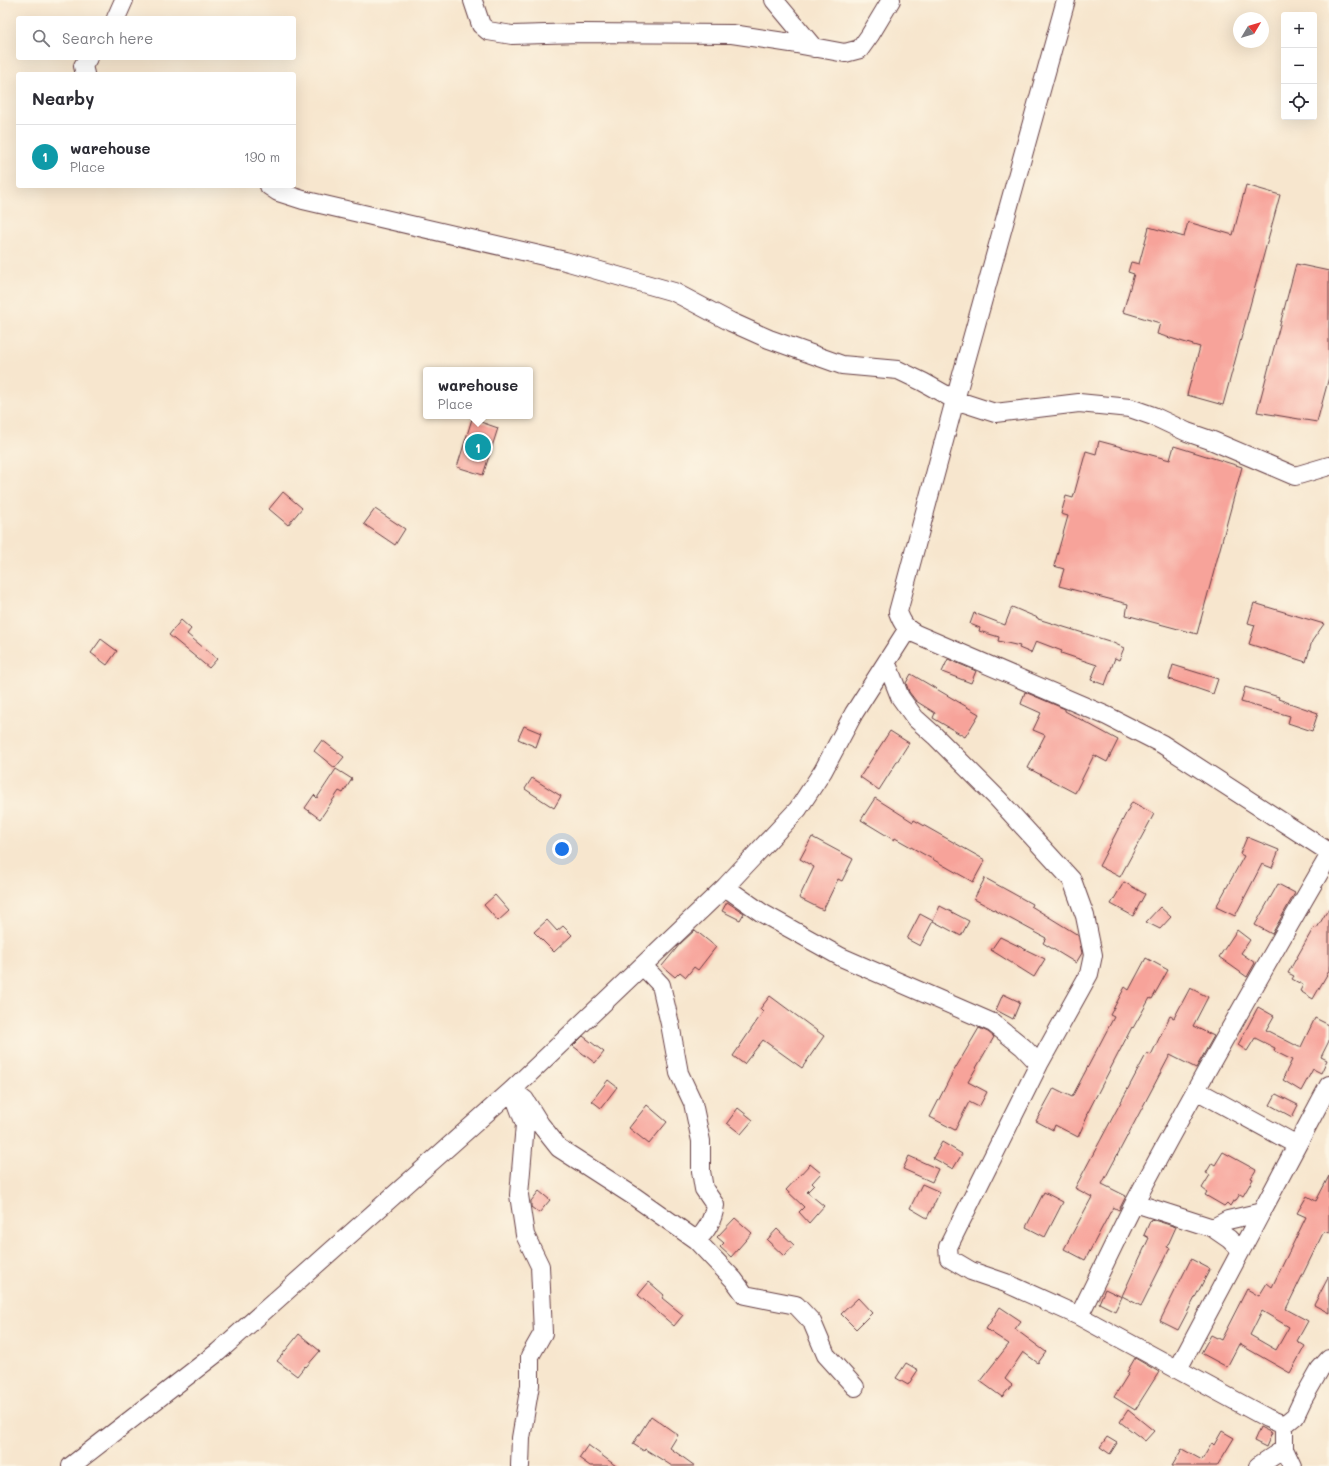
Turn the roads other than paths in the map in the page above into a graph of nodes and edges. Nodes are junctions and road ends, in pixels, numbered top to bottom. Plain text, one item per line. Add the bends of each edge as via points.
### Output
1 (124, 0) edge
2 (774, 0) edge
3 (891, 0) edge
4 (1066, 0) edge
5 (473, 1) edge
6 (117, 16) edge
7 (814, 48) junction
8 (87, 60) edge
9 (85, 72) edge
10 (272, 188) edge
11 (955, 400) junction
12 (1329, 466) edge
13 (907, 630) junction
14 (886, 664) junction
15 (1329, 852) edge
16 (1329, 856) edge
17 (726, 887) junction
18 (643, 966) junction
19 (1039, 1064) junction
20 (1329, 1086) edge
21 (512, 1090) junction
22 (1196, 1090) junction
23 (1298, 1145) junction
24 (1135, 1203) junction
25 (1262, 1212) junction
26 (1213, 1228) junction
27 (696, 1240) junction
28 (1241, 1251) junction
29 (1079, 1316) junction
30 (1329, 1358) edge
31 (1178, 1369) junction
32 (855, 1388) dead end
33 (1284, 1425) junction
34 (1284, 1449) junction
35 (71, 1466) edge
36 (520, 1466) edge
37 (1258, 1466) edge
38 (1292, 1466) edge

1 - 6 street
2 - 7 street
3 - 7 street via 860,49 845,53
4 - 11 street
5 - 7 street via 480,25 488,31 512,36 580,33 732,34
8 - 9 street via 83,66
10 - 11 street via 303,200 565,261 674,292 769,339 842,365 898,370
11 - 12 street via 994,413 1079,402 1130,408 1295,476
11 - 13 street via 898,612
13 - 14 street
13 - 15 street via 1107,716 1162,744
14 - 17 street via 798,809
14 - 19 street via 900,697 915,718 998,799 1072,880 1085,916 1092,955 1089,974
16 - 22 street
17 - 18 street
17 - 19 street via 762,912 841,957 993,1023 1023,1047
18 - 21 street
18 - 27 street via 661,985 679,1073 693,1102 701,1141 704,1189 715,1205 714,1215 704,1234
19 - 29 street via 948,1247 949,1258 971,1271 1006,1282
20 - 23 street
21 - 27 street via 525,1100 559,1148 635,1196
21 - 35 street via 218,1352
21 - 36 street via 525,1124 519,1195 524,1235 540,1266 543,1333 530,1356 530,1385 521,1438
22 - 23 street
22 - 24 street
23 - 25 street
24 - 26 street
24 - 29 street
25 - 26 street via 1228,1220
25 - 28 street
26 - 28 street
27 - 32 street via 734,1280 744,1295 796,1305 812,1322 826,1355
28 - 31 street
29 - 31 street
30 - 33 street via 1303,1398 1295,1416
31 - 33 street
33 - 34 street
34 - 37 street
34 - 38 street

